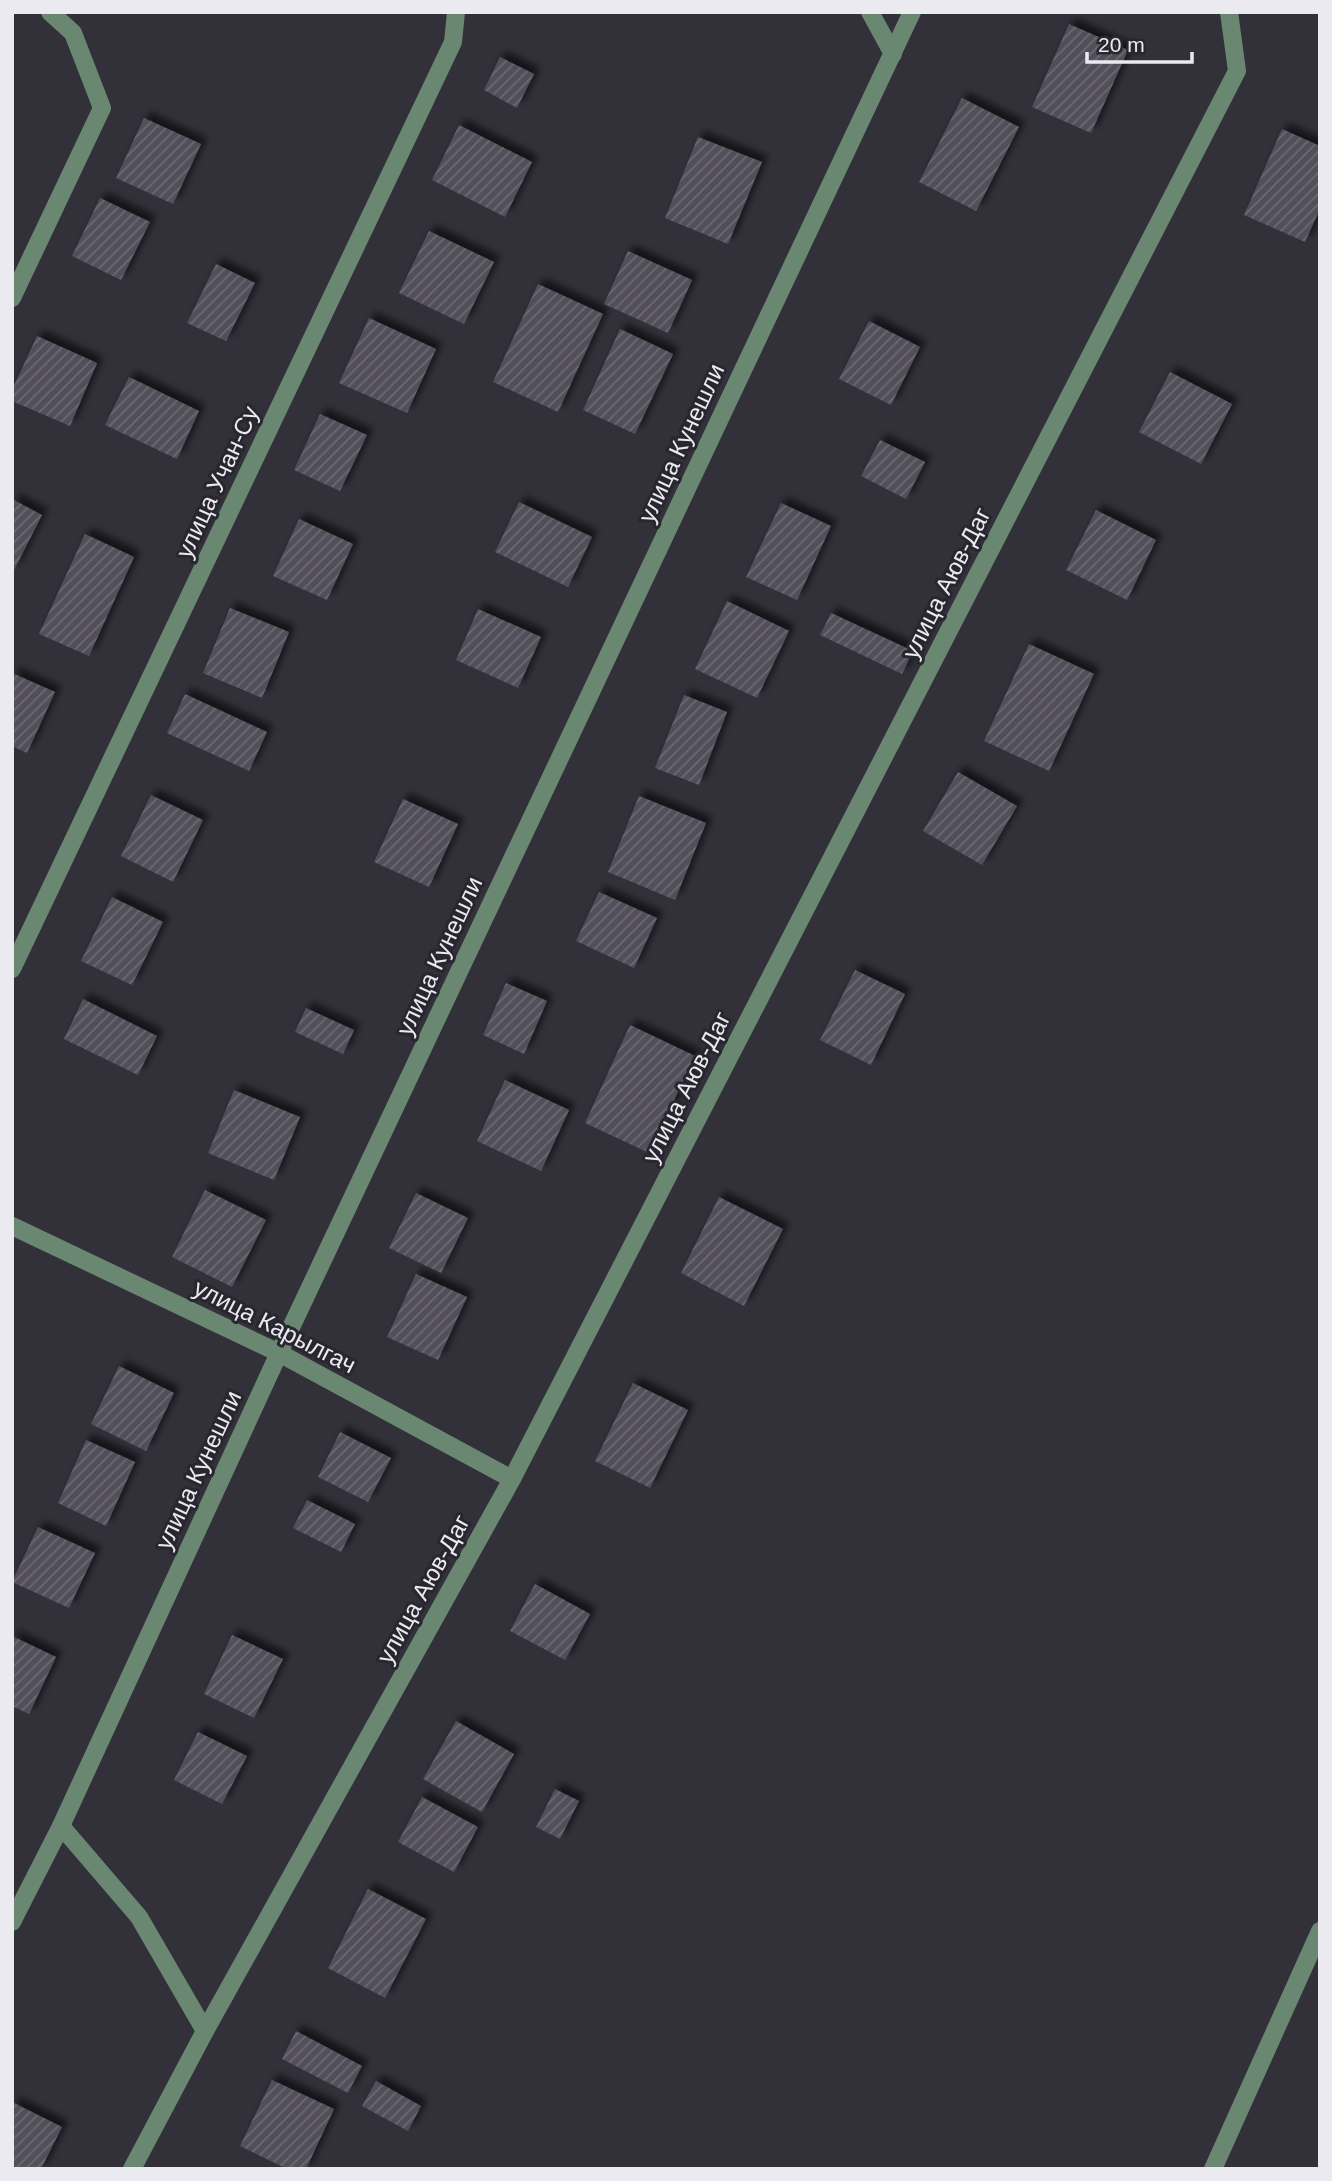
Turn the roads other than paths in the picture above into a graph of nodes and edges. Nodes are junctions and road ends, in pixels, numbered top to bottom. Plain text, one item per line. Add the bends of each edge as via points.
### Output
1 (50, 12) edge
2 (456, 12) edge
3 (870, 12) edge
4 (912, 12) edge
5 (1228, 12) edge
6 (893, 54) junction
7 (12, 298) edge
8 (12, 969) edge
9 (12, 1226) edge
10 (279, 1353) junction
11 (512, 1479) junction
12 (61, 1826) junction
13 (12, 1922) edge
14 (1320, 1931) edge
15 (205, 2031) junction
16 (132, 2169) edge
17 (1213, 2169) edge

1 - 7 street via 73,33 102,108
2 - 8 street, улица Учан-Су via 453,42
3 - 6 street
4 - 6 street, улица Кунешли
5 - 11 street, улица Аюв-Даг via 1237,71
6 - 10 street, улица Кунешли
9 - 10 street, улица Карылгач
10 - 11 street, улица Карылгач
10 - 12 street, улица Кунешли
11 - 15 street, улица Аюв-Даг
12 - 13 street, улица Кунешли
12 - 15 street via 139,1917
14 - 17 street
15 - 16 street, улица Аюв-Даг

